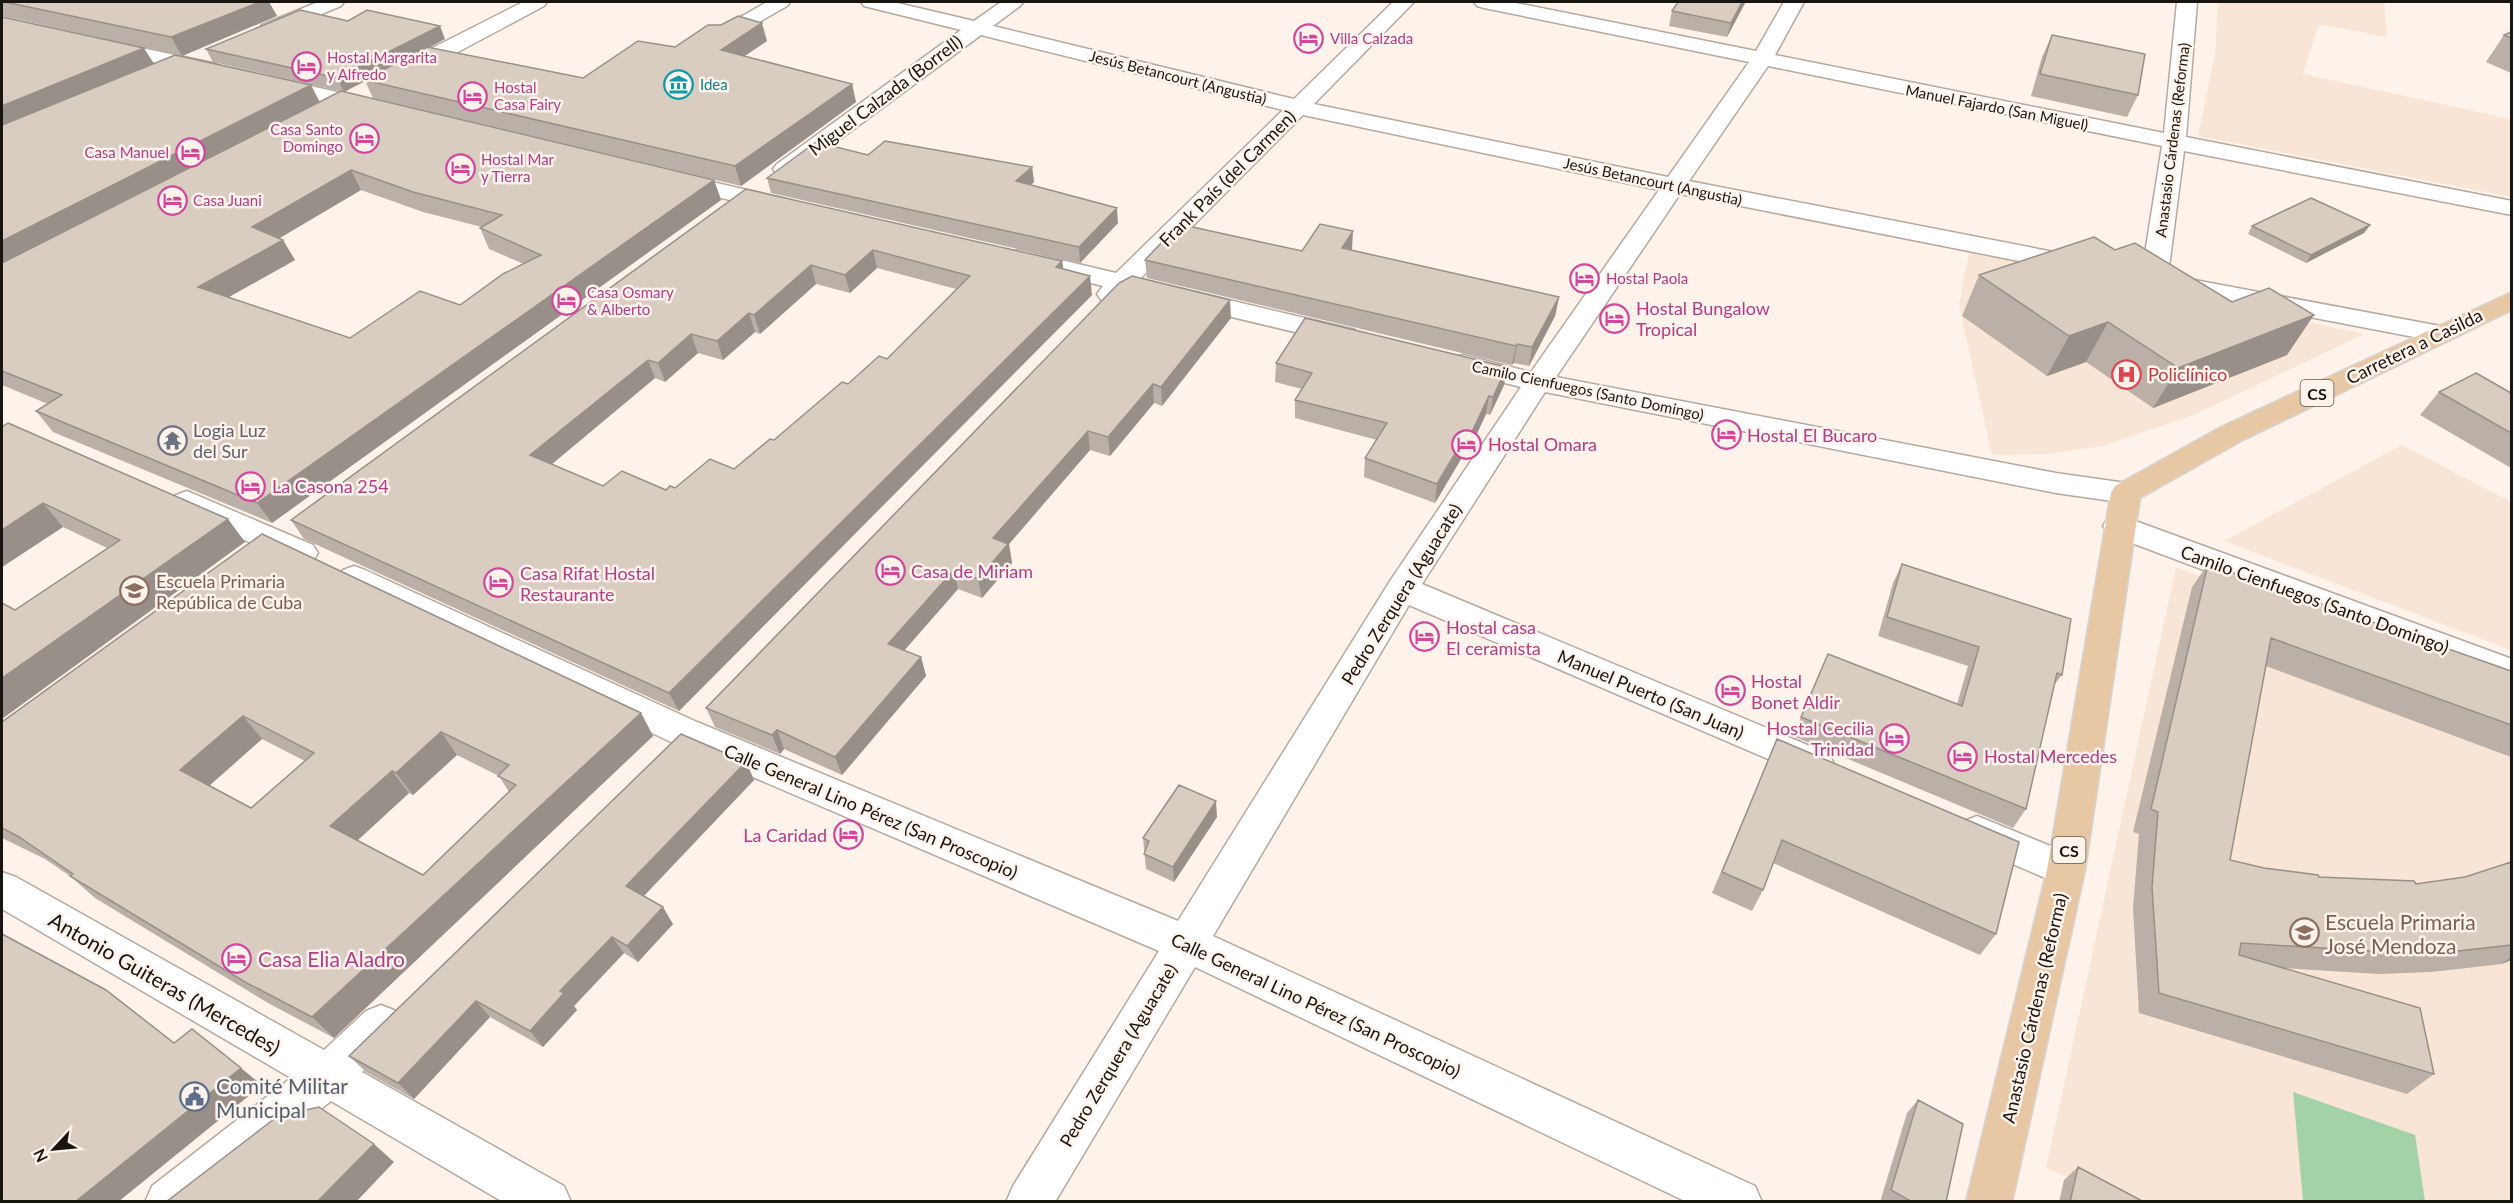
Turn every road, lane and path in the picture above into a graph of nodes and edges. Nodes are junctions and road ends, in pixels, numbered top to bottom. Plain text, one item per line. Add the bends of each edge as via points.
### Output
1 (334, 2) edge
2 (537, 2) edge
3 (780, 2) edge
4 (871, 2) edge
5 (1013, 2) edge
6 (1404, 2) edge
7 (1484, 2) edge
8 (1794, 2) edge
9 (2187, 2) edge
10 (976, 27) junction
11 (719, 36) edge
12 (250, 37) edge
13 (83, 41) edge
14 (219, 51) edge
15 (1761, 59) junction
16 (188, 64) junction
17 (155, 78) edge
18 (347, 101) junction
19 (1299, 107) junction
20 (393, 112) edge
21 (315, 117) edge
22 (2174, 142) junction
23 (656, 175) edge
24 (1676, 186) junction
25 (747, 197) junction
26 (2511, 208) edge
27 (804, 210) edge
28 (718, 218) edge
29 (997, 254) edge
30 (2108, 270) edge
31 (2131, 274) edge
32 (2154, 279) junction
33 (1122, 282) junction
34 (2511, 300) edge
35 (1089, 316) edge
36 (2440, 334) junction
37 (1365, 340) edge
38 (1434, 357) edge
39 (1538, 382) junction
40 (154, 488) edge
41 (2123, 510) junction
42 (1402, 589) junction
43 (2511, 673) edge
44 (1848, 778) edge
45 (1946, 819) edge
46 (2066, 870) junction
47 (2, 889) edge
48 (1186, 944) junction
49 (405, 1002) edge
50 (328, 1076) junction
51 (168, 1202) edge
52 (548, 1202) edge
53 (1029, 1202) edge
54 (1739, 1202) edge
55 (1989, 1202) edge

1 - 12 street
2 - 18 street
3 - 11 street
4 - 10 street, Jesús Betancourt (Angustia)
5 - 10 street, Miguel Calzada (Borrell)
6 - 19 street, Frank País (del Carmen)
7 - 15 street, Manuel Fajardo (San Miguel)
8 - 15 street, Pedro Zerquera (Aguacate)
9 - 22 street, Anastasio Cárdenas (Reforma)
10 - 19 street, Jesús Betancourt (Angustia)
10 - 25 street, Miguel Calzada (Borrell)
13 - 16 street
14 - 16 street
15 - 22 street, Manuel Fajardo (San Miguel)
15 - 24 street, Pedro Zerquera (Aguacate)
16 - 17 street
16 - 18 street
18 - 20 street
18 - 21 street
19 - 24 street, Jesús Betancourt (Angustia)
19 - 33 street, Frank País (del Carmen)
22 - 26 street, Manuel Fajardo (San Miguel)
22 - 32 street, Anastasio Cárdenas (Reforma)
23 - 25 street
24 - 30 street, Jesús Betancourt (Angustia)
24 - 39 street, Pedro Zerquera (Aguacate)
25 - 27 street
25 - 28 street, Miguel Calzada (Borrell)
29 - 33 street
31 - 32 street
32 - 36 street
33 - 35 street, Frank País (del Carmen)
33 - 37 street
34 - 36 main road, Carretera a Casilda / CS
36 - 41 main road, Carretera a Casilda / CS via 2231,434
38 - 39 street, Camilo Cienfuegos (Santo Domingo)
39 - 41 street, Camilo Cienfuegos (Santo Domingo) via 2056,483
39 - 42 street, Pedro Zerquera (Aguacate)
40 - 48 street, Calle General Lino Pérez (San Proscopio) via 684,732
41 - 43 street, Camilo Cienfuegos (Santo Domingo)
41 - 46 main road, Anastasio Cárdenas (Reforma) / CS
42 - 44 street, Manuel Puerto (San Juan)
42 - 48 street, Pedro Zerquera (Aguacate)
45 - 46 street
46 - 55 main road, Anastasio Cárdenas (Reforma) / CS
47 - 50 street, Antonio Guiteras (Mercedes)
48 - 53 street, Pedro Zerquera (Aguacate)
48 - 54 street, Calle General Lino Pérez (San Proscopio)
49 - 50 street
50 - 51 street
50 - 52 street, Antonio Guiteras (Mercedes)

